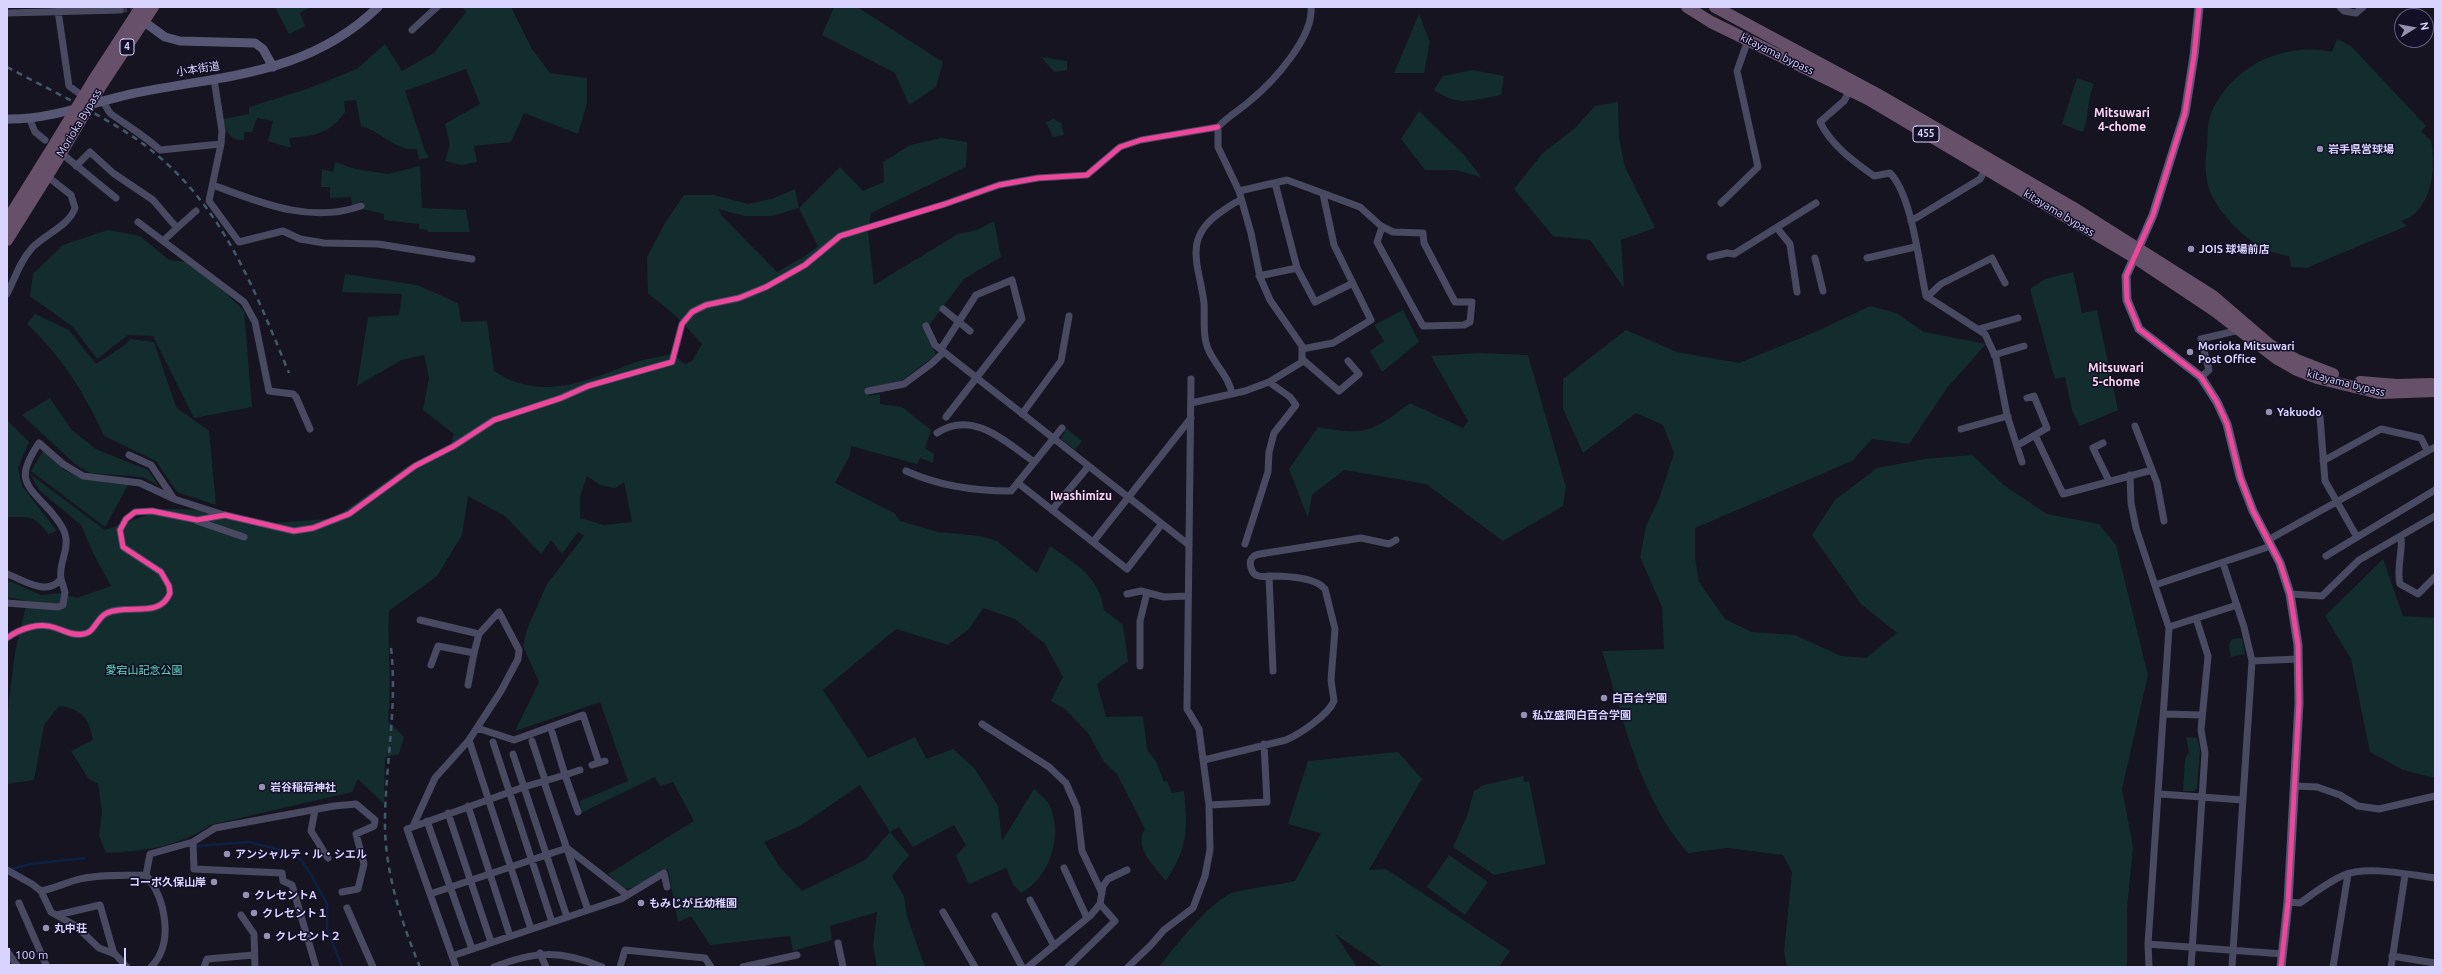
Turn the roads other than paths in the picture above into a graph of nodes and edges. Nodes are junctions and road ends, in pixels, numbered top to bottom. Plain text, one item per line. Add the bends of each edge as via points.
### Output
1 (153, 7) edge
2 (378, 7) edge
3 (437, 7) edge
4 (1311, 7) edge
5 (1687, 7) edge
6 (1715, 7) edge
7 (2199, 7) edge
8 (2340, 7) edge
9 (2363, 7) edge
10 (120, 10) dead end
11 (58, 11) junction
12 (7, 14) edge
13 (140, 15) edge
14 (412, 30) dead end
15 (1748, 40) junction
16 (273, 67) junction
17 (214, 79) junction
18 (1850, 90) junction
19 (104, 102) junction
20 (7, 119) edge
21 (30, 120) junction
22 (1218, 127) junction
23 (45, 140) dead end
24 (221, 144) junction
25 (57, 157) junction
26 (76, 166) junction
27 (1986, 169) junction
28 (47, 176) junction
29 (1275, 183) junction
30 (213, 185) junction
31 (1239, 191) junction
32 (1323, 194) junction
33 (116, 198) dead end
34 (1241, 200) junction
35 (1721, 203) dead end
36 (1816, 203) dead end
37 (362, 206) dead end
38 (196, 211) dead end
39 (7, 221) edge
40 (1911, 221) junction
41 (138, 222) dead end
42 (1382, 227) junction
43 (177, 228) junction
44 (1777, 228) junction
45 (7, 240) edge
46 (163, 241) junction
47 (1915, 247) junction
48 (2136, 253) junction
49 (1710, 257) dead end
50 (1815, 258) dead end
51 (1867, 258) dead end
52 (472, 259) dead end
53 (1297, 268) junction
54 (1260, 276) junction
55 (1353, 283) junction
56 (2005, 283) dead end
57 (1823, 291) dead end
58 (1797, 292) dead end
59 (7, 294) edge
60 (1927, 297) junction
61 (943, 309) dead end
62 (1069, 316) dead end
63 (2018, 318) dead end
64 (959, 322) junction
65 (926, 326) dead end
66 (1979, 329) junction
67 (2240, 330) junction
68 (970, 331) dead end
69 (2024, 346) dead end
70 (1302, 348) junction
71 (943, 350) junction
72 (1994, 355) junction
73 (1302, 359) junction
74 (1348, 362) dead end
75 (2201, 377) junction
76 (976, 378) junction
77 (1191, 379) dead end
78 (1269, 382) junction
79 (2435, 384) edge
80 (2435, 391) edge
81 (868, 392) dead end
82 (1232, 394) junction
83 (2027, 398) dead end
84 (1191, 402) junction
85 (1022, 414) junction
86 (2008, 416) junction
87 (2320, 417) dead end
88 (946, 418) dead end
89 (1191, 418) junction
90 (2134, 426) dead end
91 (1062, 428) dead end
92 (310, 429) dead end
93 (1961, 429) dead end
94 (937, 433) dead end
95 (2034, 435) junction
96 (1053, 440) junction
97 (2103, 443) dead end
98 (2018, 445) junction
99 (2435, 447) edge
100 (2426, 450) junction
101 (129, 455) dead end
102 (2323, 461) junction
103 (1034, 462) junction
104 (2022, 462) dead end
105 (1088, 467) junction
106 (2152, 470) junction
107 (906, 471) dead end
108 (2130, 475) junction
109 (2109, 481) junction
110 (1018, 483) junction
111 (2435, 490) edge
112 (172, 498) junction
113 (1127, 498) junction
114 (2337, 502) junction
115 (1052, 510) junction
116 (225, 515) junction
117 (2435, 516) edge
118 (197, 520) junction
119 (2164, 521) dead end
120 (1161, 525) junction
121 (244, 537) dead end
122 (2357, 537) junction
123 (2401, 537) junction
124 (1396, 540) dead end
125 (1093, 542) junction
126 (2270, 543) junction
127 (1245, 544) dead end
128 (1189, 545) junction
129 (2326, 556) dead end
130 (2223, 563) junction
131 (7, 574) edge
132 (1269, 576) junction
133 (2435, 577) edge
134 (61, 579) junction
135 (2155, 585) junction
136 (1147, 593) junction
137 (1127, 594) dead end
138 (2290, 594) junction
139 (1187, 596) junction
140 (7, 603) edge
141 (2237, 605) junction
142 (2196, 618) junction
143 (420, 620) dead end
144 (2169, 627) junction
145 (479, 634) junction
146 (7, 638) edge
147 (474, 653) junction
148 (2298, 659) junction
149 (2252, 661) junction
150 (431, 665) dead end
151 (1140, 666) dead end
152 (1273, 671) dead end
153 (468, 685) dead end
154 (2165, 714) junction
155 (2202, 715) junction
156 (982, 724) dead end
157 (477, 728) junction
158 (552, 732) dead end
159 (469, 740) junction
160 (532, 741) dead end
161 (493, 742) dead end
162 (1264, 744) junction
163 (513, 754) dead end
164 (1204, 760) junction
165 (599, 763) dead end
166 (580, 770) dead end
167 (565, 774) junction
168 (544, 781) junction
169 (2295, 786) junction
170 (524, 787) junction
171 (508, 792) junction
172 (2160, 794) junction
173 (2202, 797) junction
174 (2434, 797) edge
175 (488, 800) junction
176 (2243, 800) junction
177 (1209, 805) junction
178 (468, 806) junction
179 (315, 810) junction
180 (578, 812) dead end
181 (448, 813) junction
182 (427, 820) junction
183 (414, 824) junction
184 (193, 842) junction
185 (567, 848) junction
186 (546, 854) junction
187 (328, 858) dead end
188 (531, 859) junction
189 (510, 866) junction
190 (1064, 868) dead end
191 (7, 870) edge
192 (1127, 870) dead end
193 (489, 873) junction
194 (2348, 874) junction
195 (2405, 874) junction
196 (146, 875) junction
197 (2435, 878) edge
198 (470, 880) junction
199 (450, 886) junction
200 (667, 888) dead end
201 (40, 891) junction
202 (342, 892) dead end
203 (1102, 893) junction
204 (430, 894) junction
205 (626, 894) junction
206 (1030, 900) dead end
207 (2288, 902) junction
208 (19, 903) dead end
209 (1100, 904) junction
210 (347, 908) dead end
211 (588, 910) junction
212 (943, 912) dead end
213 (241, 915) dead end
214 (56, 916) junction
215 (995, 916) dead end
216 (567, 917) junction
217 (1087, 918) junction
218 (552, 922) junction
219 (531, 929) junction
220 (510, 936) junction
221 (491, 942) junction
222 (838, 943) dead end
223 (2148, 944) junction
224 (1054, 946) junction
225 (2192, 947) junction
226 (472, 949) junction
227 (2233, 950) junction
228 (7, 951) edge
229 (540, 953) junction
230 (114, 954) junction
231 (2283, 954) junction
232 (254, 955) junction
233 (452, 956) junction
234 (797, 956) dead end
235 (2392, 956) junction
236 (2435, 963) edge
237 (503, 965) edge
238 (18, 967) edge
239 (48, 967) edge
240 (127, 967) edge
241 (151, 967) edge
242 (204, 967) edge
243 (255, 967) edge
244 (316, 967) edge
245 (373, 967) edge
246 (456, 967) edge
247 (494, 967) edge
248 (546, 967) edge
249 (602, 967) edge
250 (620, 967) edge
251 (711, 967) edge
252 (743, 967) edge
253 (843, 967) edge
254 (974, 967) edge
255 (1022, 967) edge
256 (1028, 967) edge
257 (1068, 967) edge
258 (1128, 967) edge
259 (2149, 967) edge
260 (2191, 967) edge
261 (2232, 967) edge
262 (2281, 967) edge
263 (2333, 967) edge
264 (2391, 967) edge

1 - 13 highway, Morioka Bypass / 4
2 - 16 street, 小本街道 via 351,31 327,46
3 - 14 street
4 - 22 street via 1312,13 1300,42 1282,69 1252,100
5 - 15 highway, kitayama bypass / 455
6 - 48 highway, kitayama bypass / 455 via 1877,94
7 - 48 street via 2185,113 2153,215
8 - 9 street via 2344,11 2356,13
10 - 11 street
11 - 12 street
11 - 19 street via 69,86 80,94 97,97
13 - 16 street via 165,37 180,41 255,43 263,49
13 - 25 highway, Morioka Bypass / 4, bridge via 97,84
15 - 18 highway, kitayama bypass / 455
15 - 35 street via 1737,71 1758,167
16 - 17 street, 小本街道
17 - 19 street, 小本街道 via 129,94
17 - 24 street via 222,131
18 - 27 highway, kitayama bypass / 455
18 - 40 street via 1844,101 1820,122 1839,148 1861,168 1874,176 1890,173 1897,180
19 - 21 street, 小本街道
19 - 24 street via 110,113 160,150
20 - 21 street, 小本街道
21 - 23 street via 35,132
22 - 31 street via 1218,146
22 - 116 street via 1141,140 1120,147 1087,174 999,185 840,236 805,265 766,287 739,298 706,305 692,312 682,324 672,362 588,386 561,398 494,420 454,446 415,466 349,514 328,523 294,531
24 - 30 street
25 - 26 street
25 - 28 highway, Morioka Bypass / 4
25 - 39 highway, Morioka Bypass / 4
26 - 33 street
26 - 43 street via 90,152 113,173 153,200
27 - 40 street via 1980,178
27 - 48 highway, kitayama bypass / 455
28 - 45 highway, Morioka Bypass / 4
28 - 59 street via 71,195 75,208 69,220 40,240 27,254
29 - 31 street
29 - 32 street via 1287,180
29 - 53 street
30 - 37 street via 294,212 336,213
30 - 52 street via 209,201 239,242 283,231 300,239 324,243 378,244
31 - 34 street
32 - 42 street via 1360,207
32 - 55 street via 1334,245
34 - 54 street
34 - 82 street via 1208,222 1200,233 1195,251 1204,300 1205,333 1209,351 1225,375
36 - 44 street
38 - 43 street
40 - 47 street
41 - 46 street
42 - 42 street via 1393,232 1424,233 1424,243 1455,302 1472,302 1470,322 1464,325 1423,326 1377,242
43 - 46 street
44 - 49 street via 1734,254
44 - 58 street via 1790,244
46 - 92 street via 244,302 255,322 269,390 293,394
47 - 51 street
47 - 60 street
48 - 67 highway, kitayama bypass / 455
48 - 75 street via 2126,276 2127,300 2140,328
48 - 79 highway, kitayama bypass / 455 via 2213,296 2256,334 2297,360 2321,371 2361,382 2397,385
50 - 57 street
53 - 54 street
53 - 55 street via 1315,302
54 - 70 street via 1270,300
55 - 70 street via 1371,320 1333,343
56 - 60 street via 1992,258 1941,284
60 - 66 street
61 - 64 street
62 - 85 street via 1061,361
63 - 66 street
64 - 68 street
64 - 71 street
64 - 76 street via 976,295 1012,280 1022,319
65 - 71 street via 935,345
66 - 72 street via 1985,334
67 - 75 street via 2201,339 2210,370
67 - 80 highway, kitayama bypass / 455 via 2276,358 2317,378 2379,393
69 - 72 street
70 - 73 street
71 - 76 street
71 - 81 street via 932,364 904,384
72 - 86 street
73 - 74 street via 1339,391 1359,374
73 - 78 street via 1302,362
75 - 126 street via 2227,424 2240,477
76 - 85 street
76 - 88 street
77 - 84 street
78 - 82 street
78 - 127 street via 1290,397 1296,405 1274,433 1269,452 1268,472
82 - 84 street
83 - 95 street via 2034,396 2047,428
84 - 89 street
85 - 96 street
86 - 93 street
86 - 98 street
87 - 102 street
89 - 113 street
89 - 128 street
90 - 106 street
91 - 96 street
94 - 103 street via 948,426 969,424 993,432
95 - 98 street
95 - 109 street via 2063,494
96 - 103 street
96 - 105 street
97 - 109 street via 2093,448
98 - 104 street
99 - 100 street
100 - 102 street via 2421,438 2381,429
100 - 114 street
101 - 112 street via 151,465
102 - 114 street via 2325,481
103 - 110 street
105 - 113 street
105 - 115 street
106 - 108 street
106 - 119 street
107 - 110 street via 936,482 986,491 1011,491
108 - 109 street
108 - 135 street via 2131,503 2136,528
110 - 115 street
111 - 122 street
112 - 116 street
112 - 134 street via 140,483 83,476 63,464 39,443 25,466 25,478 65,532 66,545 59,570
113 - 120 street
113 - 125 street
114 - 122 street
114 - 126 street
115 - 125 street
116 - 118 street
117 - 123 street
118 - 121 street
118 - 146 street via 157,511 142,511 130,515 122,525 120,536 123,546 161,572 166,579 170,593 163,604 151,608 127,608 108,612 99,619 91,631 84,634 72,634 42,625 18,631
120 - 125 street via 1127,569
120 - 128 street
122 - 129 street
123 - 133 street via 2398,572 2400,584 2418,594
123 - 138 street via 2359,560 2322,596
124 - 132 street via 1389,544 1361,538 1255,555 1250,562 1254,575
126 - 130 street
126 - 138 street via 2280,563
128 - 139 street
130 - 135 street
130 - 141 street
131 - 134 street via 45,588
132 - 152 street
132 - 162 street via 1286,576 1322,585 1328,598 1336,640 1331,680 1334,694 1331,707 1297,735
134 - 140 street via 65,600 58,607
135 - 144 street
136 - 137 street via 1141,591
136 - 139 street via 1164,597
136 - 151 street via 1140,621
138 - 148 street
139 - 164 street via 1186,709 1199,729
141 - 142 street
141 - 149 street
142 - 144 street
142 - 155 street via 2208,656
143 - 145 street
144 - 154 street
145 - 147 street
145 - 157 street via 498,612 518,654 515,666
147 - 150 street via 438,646
147 - 153 street
148 - 149 street
148 - 169 street via 2300,703
149 - 176 street
154 - 155 street
154 - 172 street
155 - 173 street via 2201,730 2205,753
156 - 203 street via 1049,767 1066,782 1077,808 1082,851
157 - 159 street
157 - 165 street via 514,740 583,715
158 - 167 street
159 - 175 street
159 - 183 street via 435,778
160 - 168 street
161 - 171 street
162 - 164 street
162 - 177 street via 1267,802
163 - 170 street
164 - 177 street
166 - 167 street
167 - 168 street
167 - 180 street
168 - 170 street
168 - 185 street
169 - 174 street via 2317,787 2340,795 2358,806 2379,809
169 - 207 street
170 - 171 street
170 - 186 street
171 - 175 street
171 - 188 street
172 - 173 street
172 - 223 street
173 - 176 street
173 - 225 street
175 - 178 street
175 - 189 street
176 - 227 street
177 - 258 street via 1208,862 1193,908 1164,930 1152,946
178 - 181 street
178 - 193 street
179 - 184 street via 215,828
179 - 187 street via 310,831
179 - 202 street via 356,804 374,820 374,826 356,834 364,864 358,889
181 - 182 street
181 - 198 street
182 - 183 street
182 - 199 street
183 - 204 street via 407,829
184 - 196 street via 150,854
184 - 244 street via 194,869 282,873 283,881 292,885
185 - 186 street
185 - 205 street
185 - 211 street
186 - 188 street
186 - 216 street
188 - 189 street
188 - 218 street
189 - 193 street
189 - 219 street
190 - 217 street
191 - 201 street via 25,879
192 - 203 street via 1108,879
193 - 198 street
193 - 220 street
194 - 195 street via 2363,870
194 - 207 street via 2325,884 2300,903
194 - 263 street
195 - 197 street
195 - 235 street
196 - 201 street via 98,876
196 - 241 street via 159,894 164,915 160,953
198 - 199 street
198 - 221 street
199 - 204 street
199 - 226 street
200 - 205 street via 664,873
201 - 214 street via 51,912
203 - 209 street
204 - 233 street
205 - 211 street
206 - 224 street
207 - 231 street
208 - 239 street
209 - 217 street
209 - 257 street via 1115,922
210 - 245 street
211 - 216 street
212 - 254 street
213 - 232 street via 254,934
214 - 230 street via 76,926 99,948
214 - 230 street via 100,905
215 - 255 street
216 - 218 street
217 - 224 street
218 - 219 street
219 - 220 street
220 - 221 street
221 - 226 street
222 - 253 street
223 - 225 street
223 - 259 street
224 - 256 street
225 - 227 street
225 - 260 street
226 - 233 street
227 - 231 street
227 - 261 street
228 - 238 street
229 - 237 street
229 - 248 street
229 - 249 street via 560,955
230 - 240 street
231 - 262 street
232 - 242 street via 207,959
232 - 243 street
233 - 246 street
234 - 252 street
235 - 236 street
235 - 264 street
237 - 247 street
250 - 251 street via 625,950 705,958

